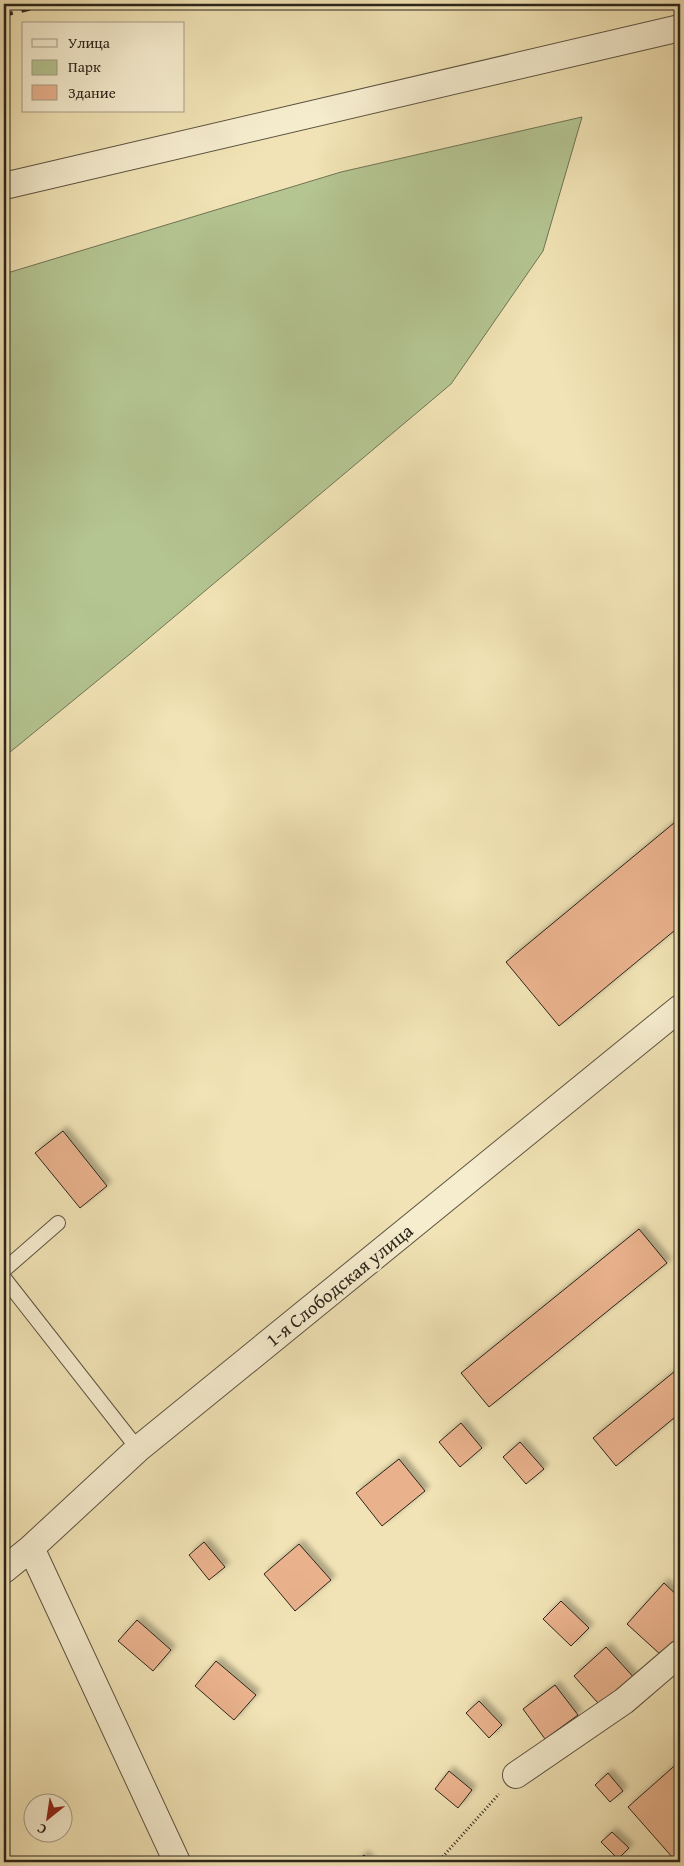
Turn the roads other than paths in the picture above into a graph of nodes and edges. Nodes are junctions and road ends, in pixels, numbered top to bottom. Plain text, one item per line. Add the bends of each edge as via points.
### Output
1 (680, 28) edge
2 (4, 186) edge
3 (680, 1008) edge
4 (58, 1223) dead end
5 (4, 1270) edge
6 (4, 1278) edge
7 (138, 1449) junction
8 (31, 1548) junction
9 (4, 1570) edge
10 (680, 1654) edge
11 (516, 1775) road end
12 (177, 1862) edge

1 - 2 street
3 - 7 street, 1-я Слободская улица
4 - 5 lane
6 - 7 lane
7 - 8 street, 1-я Слободская улица
8 - 9 street, 1-я Слободская улица
8 - 12 street
10 - 11 street via 624,1701

